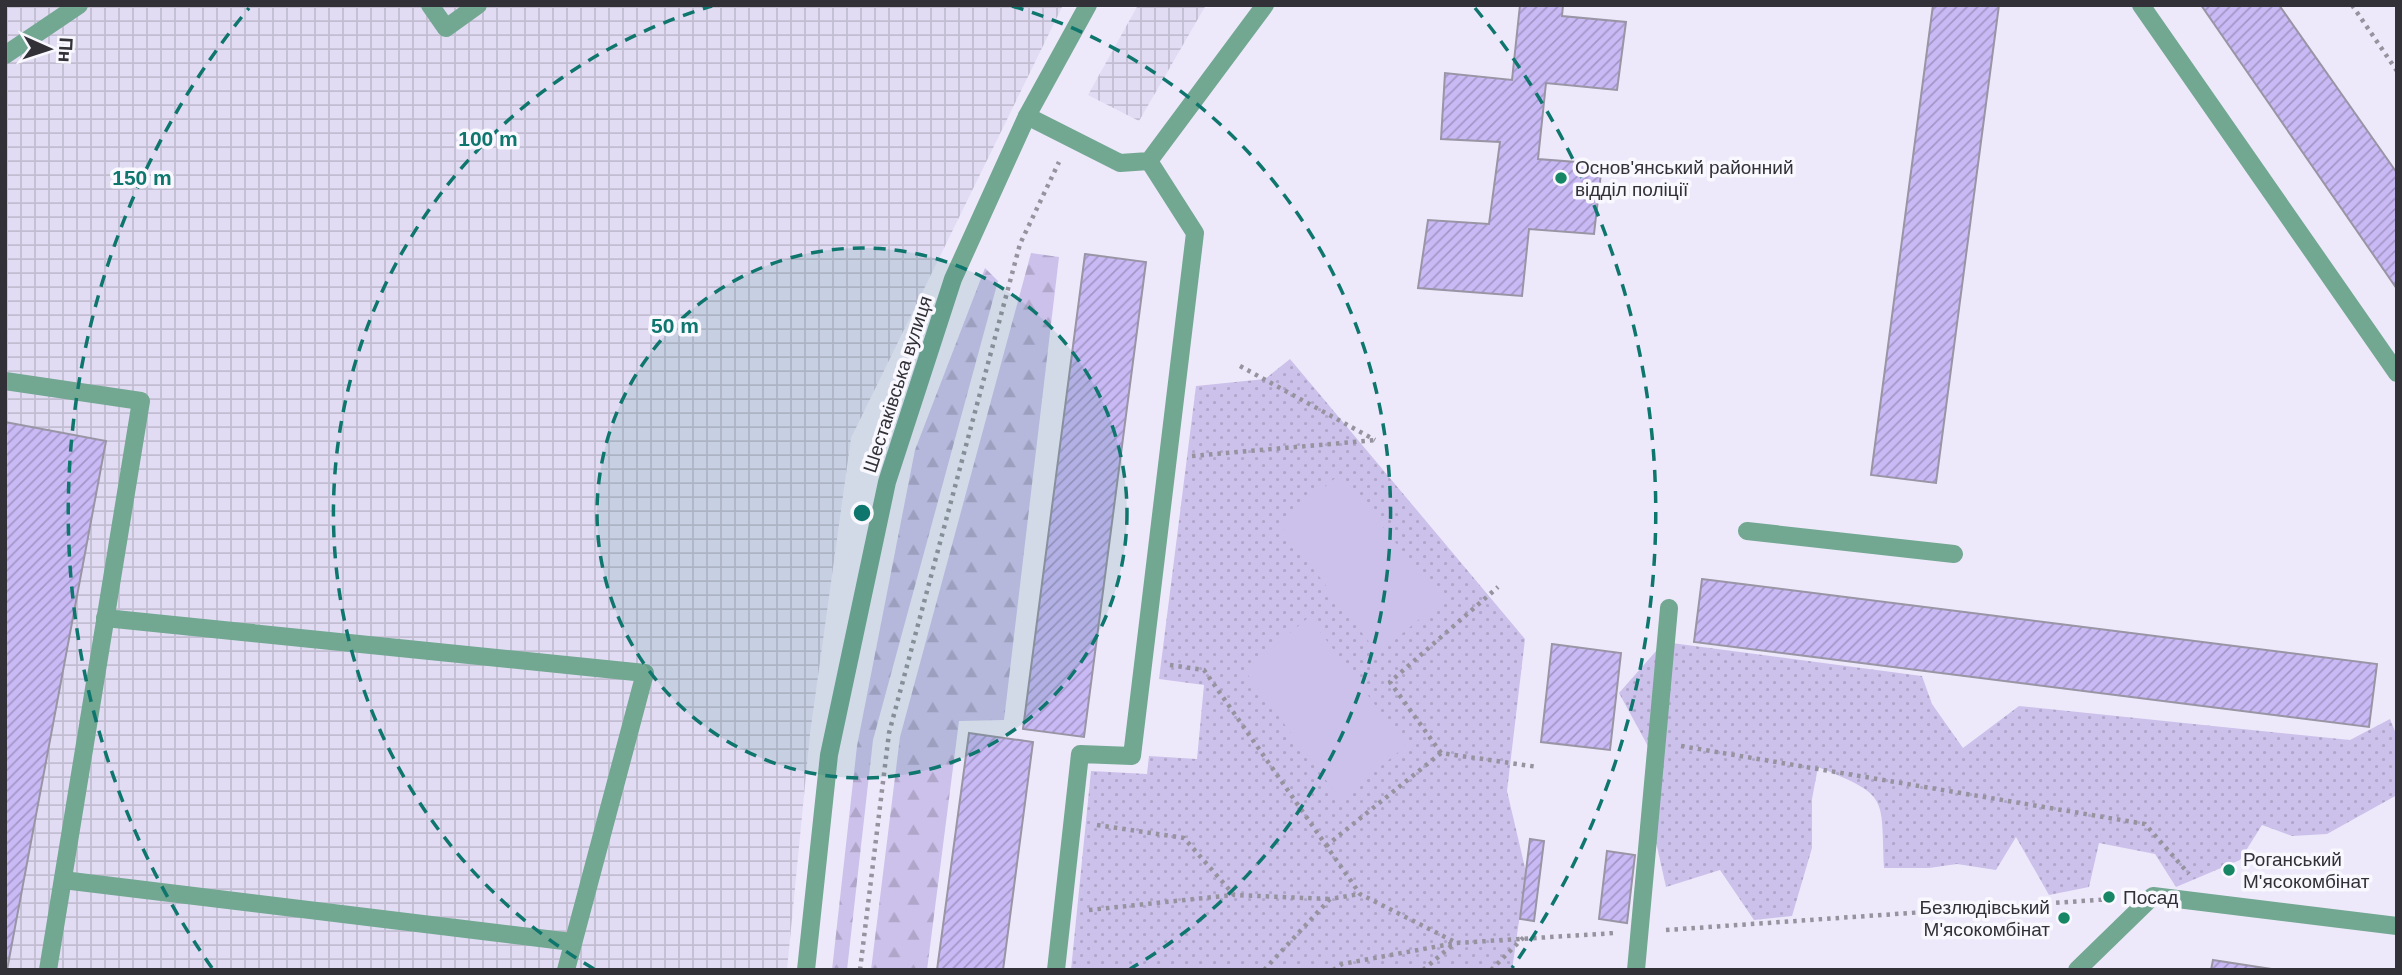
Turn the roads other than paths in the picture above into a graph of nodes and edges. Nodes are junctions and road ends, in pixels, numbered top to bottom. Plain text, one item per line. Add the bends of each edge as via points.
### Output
1 (79, 5) edge
2 (430, 5) edge
3 (478, 5) edge
4 (1088, 5) edge
5 (1265, 5) edge
6 (2141, 5) edge
7 (5, 55) edge
8 (1027, 117) junction
9 (1149, 161) junction
10 (2397, 373) edge
11 (5, 381) edge
12 (1747, 531) dead end
13 (1954, 554) dead end
14 (1669, 608) dead end
15 (105, 618) junction
16 (63, 880) junction
17 (2397, 926) edge
18 (572, 942) junction
19 (48, 970) edge
20 (566, 970) edge
21 (806, 970) edge
22 (1056, 970) edge
23 (1636, 970) edge
24 (2077, 970) edge

1 - 7 street
2 - 3 street via 446,28
4 - 8 street, Шестаківська вулиця
5 - 9 street
6 - 10 street
8 - 9 street via 1120,163
8 - 21 street, Шестаківська вулиця via 953,279 887,482 829,755
9 - 22 street via 1195,233 1132,756 1080,754
11 - 15 street via 141,401
12 - 13 street
14 - 23 street
15 - 16 street
15 - 18 street via 645,673
16 - 18 street
16 - 19 street
17 - 24 street via 2152,896
18 - 20 street

